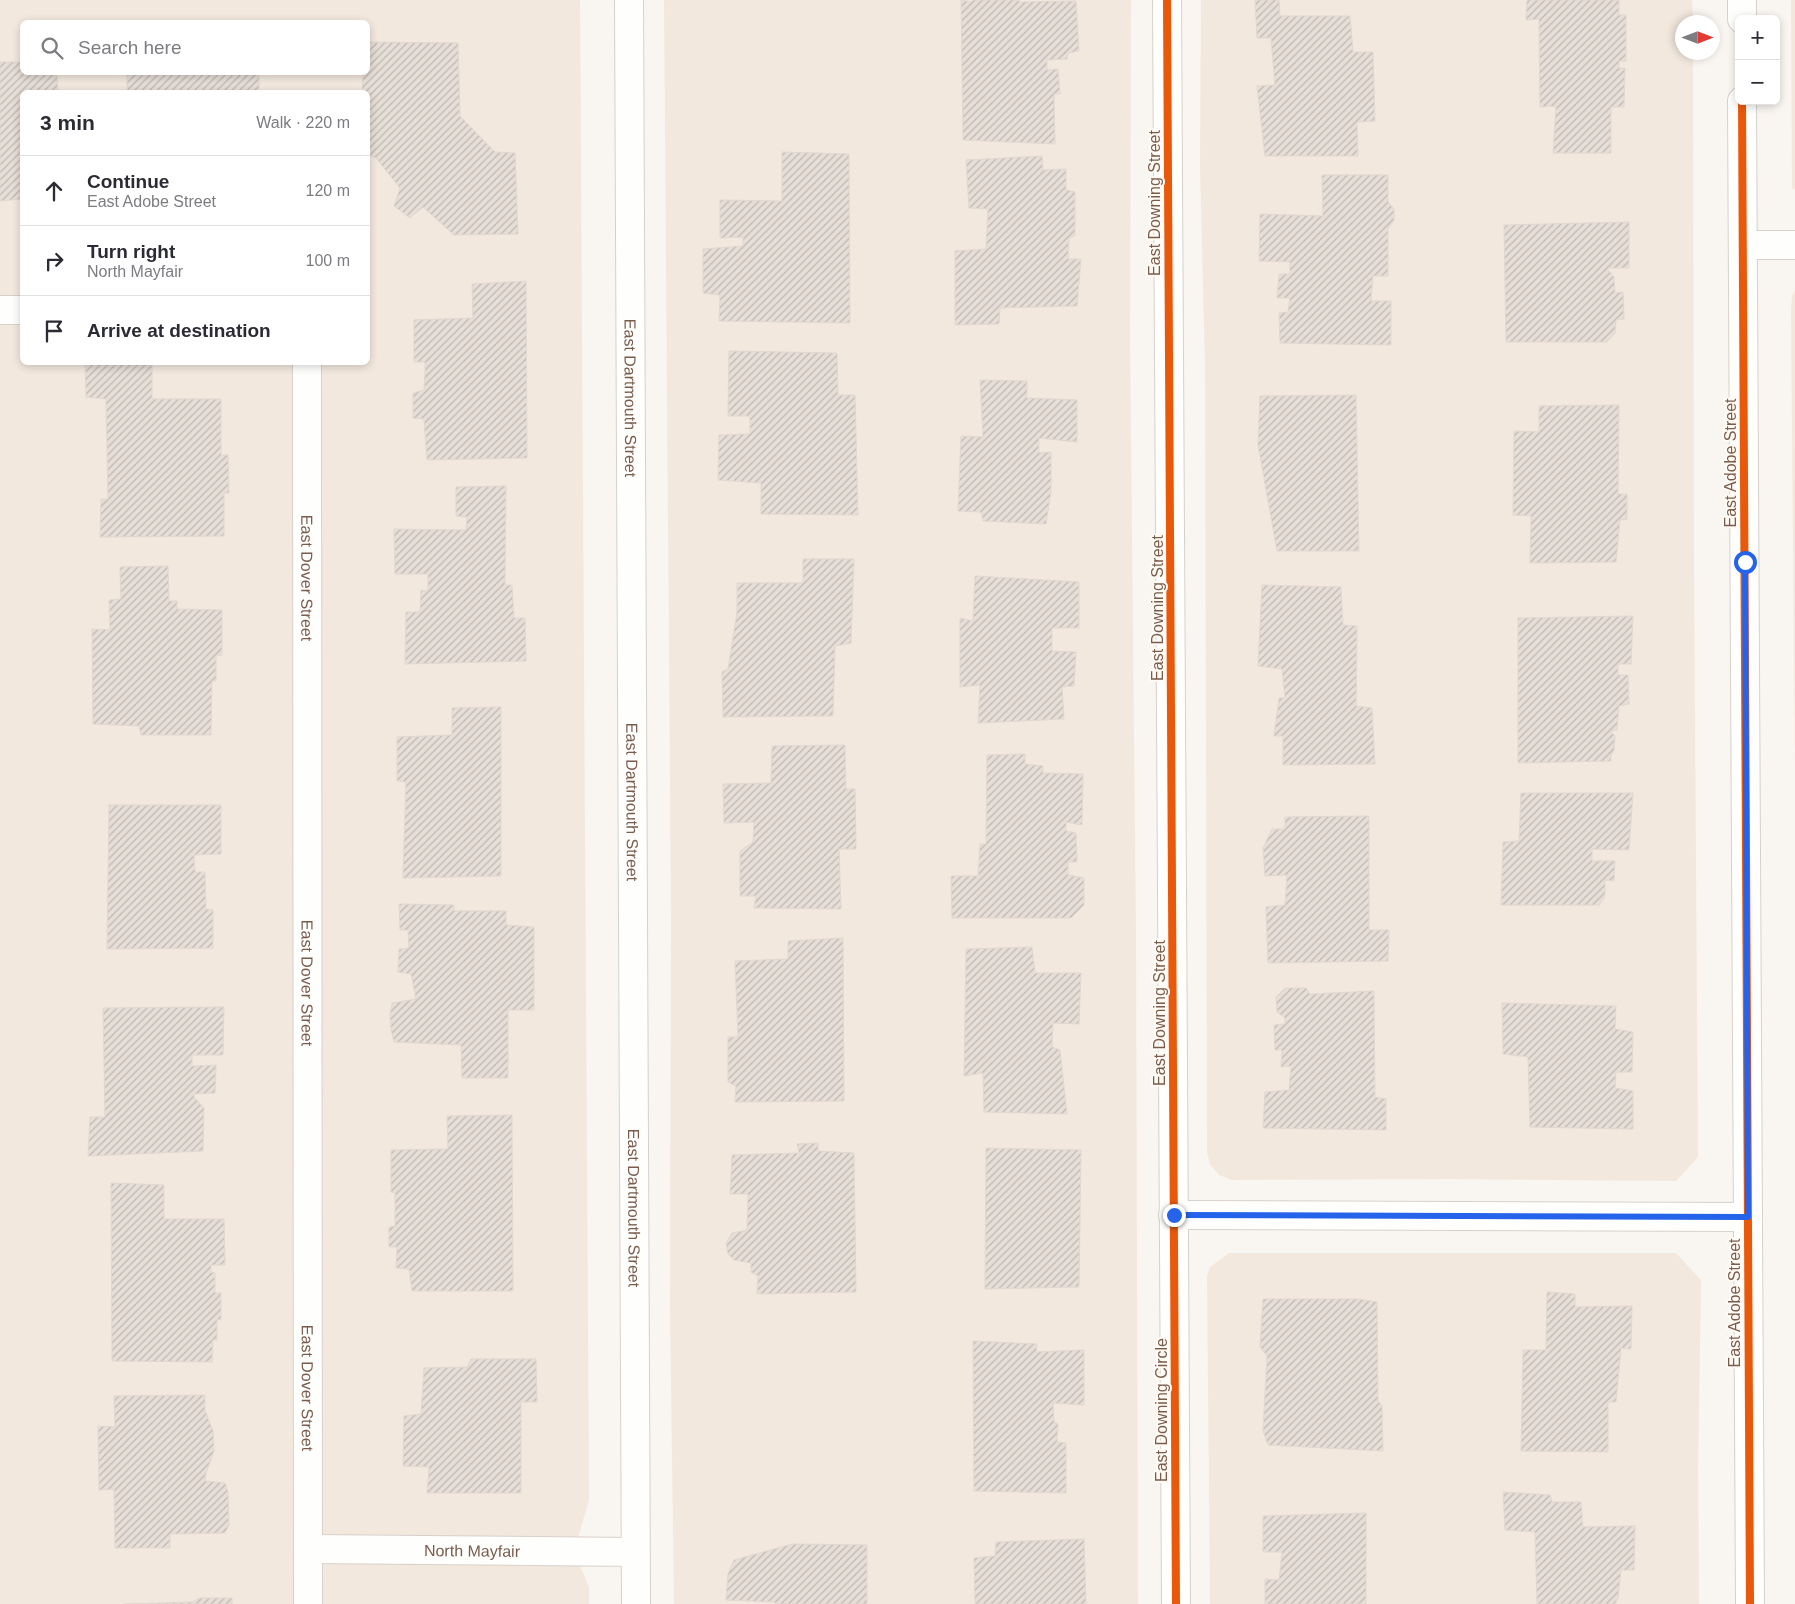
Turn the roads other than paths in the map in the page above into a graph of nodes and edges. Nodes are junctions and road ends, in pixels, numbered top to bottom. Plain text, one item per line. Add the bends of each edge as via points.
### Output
1 (629, 0) edge
2 (1167, 0) edge
3 (1742, 0) edge
4 (1742, 15) edge
5 (1742, 105) edge
6 (1743, 245) junction
7 (1795, 245) edge
8 (0, 310) edge
9 (20, 310) edge
10 (307, 365) edge
11 (1174, 1215) junction
12 (1748, 1217) junction
13 (308, 1549) junction
14 (635, 1552) junction
15 (308, 1604) edge
16 (636, 1604) edge
17 (1176, 1604) edge
18 (1750, 1604) edge

1 - 14 street, East Dartmouth Street
2 - 11 street, East Downing Street
3 - 4 street
5 - 6 street, East Adobe Street
6 - 7 street
6 - 12 street, East Adobe Street
8 - 9 street
10 - 13 street, East Dover Street
11 - 12 street
11 - 17 street, East Downing Circle
12 - 18 street, East Adobe Street
13 - 14 street, North Mayfair
13 - 15 street, East Dover Street
14 - 16 street, East Dartmouth Street

